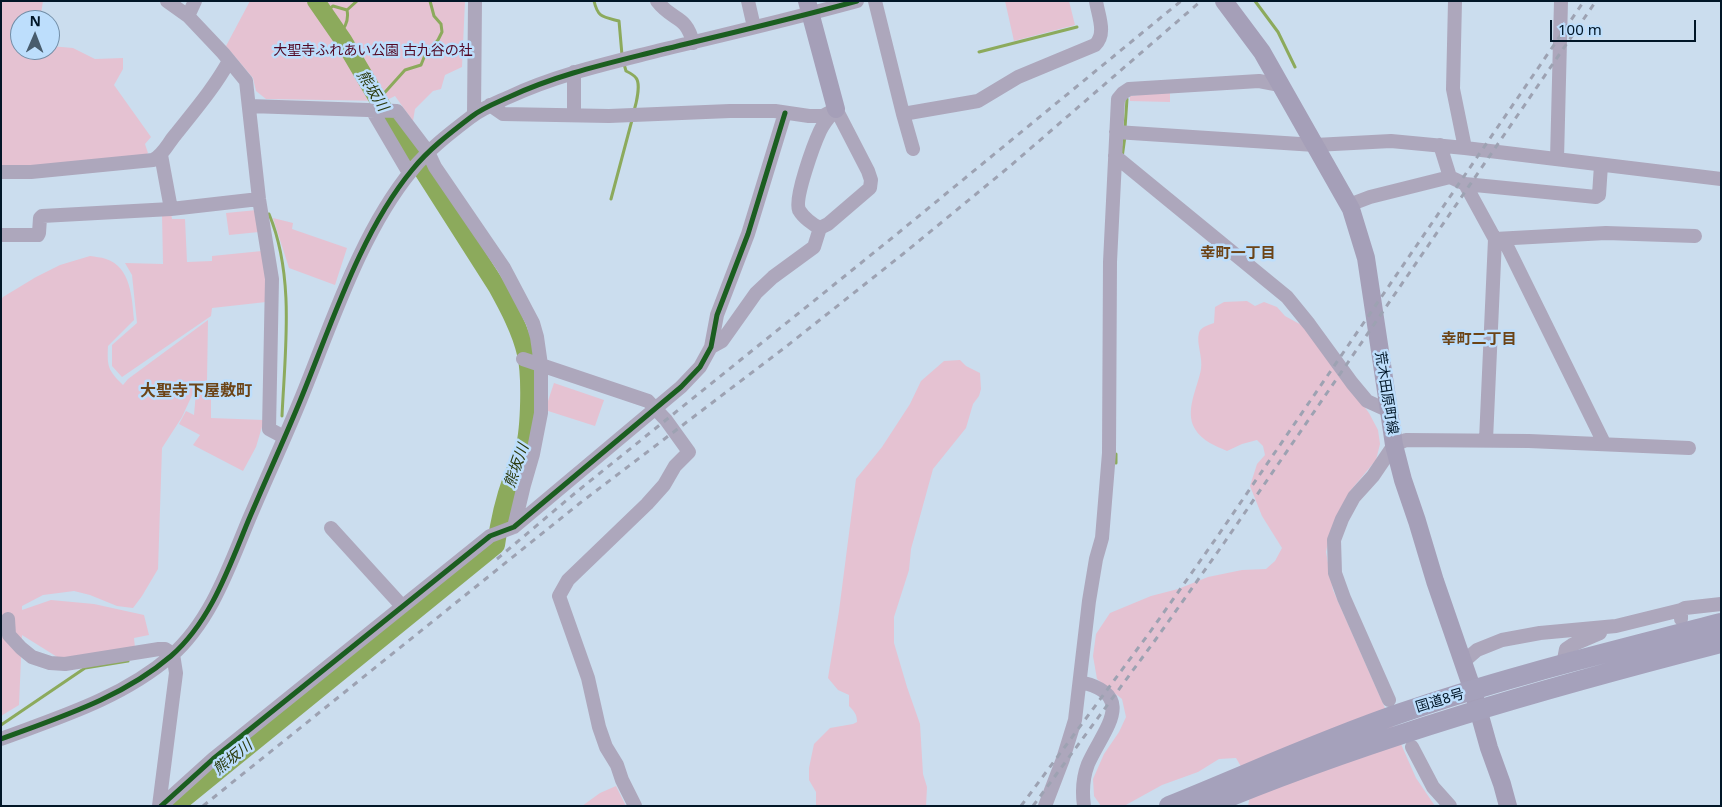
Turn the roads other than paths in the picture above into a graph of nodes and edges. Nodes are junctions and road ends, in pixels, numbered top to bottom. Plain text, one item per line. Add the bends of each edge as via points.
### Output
1 (167, 1) edge
2 (195, 1) edge
3 (475, 1) edge
4 (657, 1) edge
5 (748, 1) edge
6 (857, 1) edge
7 (875, 1) edge
8 (1096, 1) edge
9 (1224, 1) edge
10 (1455, 1) edge
11 (1561, 1) edge
12 (809, 8) edge
13 (188, 16) junction
14 (754, 27) junction
15 (693, 42) junction
16 (229, 62) junction
17 (574, 72) junction
18 (1280, 85) junction
19 (490, 105) junction
20 (249, 106) junction
21 (836, 109) junction
22 (374, 110) junction
23 (785, 113) junction
24 (474, 114) junction
25 (904, 114) junction
26 (574, 115) junction
27 (1116, 132) junction
28 (1315, 145) junction
29 (1440, 145) junction
30 (1465, 148) junction
31 (912, 149) dead end
32 (428, 152) junction
33 (161, 155) junction
34 (1115, 156) junction
35 (1557, 159) junction
36 (1600, 165) junction
37 (411, 171) junction
38 (1, 172) edge
39 (1450, 177) junction
40 (1721, 179) edge
41 (1465, 184) junction
42 (259, 199) junction
43 (1348, 205) junction
44 (171, 209) junction
45 (820, 228) junction
46 (1, 235) edge
47 (1695, 236) dead end
48 (1499, 240) junction
49 (711, 347) junction
50 (523, 359) dead end
51 (541, 365) junction
52 (654, 408) junction
53 (1389, 411) junction
54 (284, 437) junction
55 (1486, 440) junction
56 (1604, 443) junction
57 (1394, 445) junction
58 (1689, 448) dead end
59 (331, 528) dead end
60 (512, 528) junction
61 (1721, 604) edge
62 (402, 606) junction
63 (8, 618) dead end
64 (1721, 623) edge
65 (1616, 626) junction
66 (1721, 643) edge
67 (173, 654) junction
68 (1462, 663) junction
69 (1563, 665) junction
70 (1080, 682) junction
71 (1390, 700) dead end
72 (1475, 700) junction
73 (1, 739) edge
74 (1412, 747) dead end
75 (160, 806) edge
76 (635, 806) edge
77 (1045, 806) edge
78 (1084, 806) edge
79 (1169, 806) edge
80 (1207, 806) edge
81 (1450, 806) edge
82 (1508, 806) edge

1 - 13 street
2 - 13 street
3 - 24 street
4 - 15 street via 684,21
5 - 14 street
6 - 12 street
7 - 25 street
8 - 25 street via 1102,32 1095,45 1018,76 978,101
9 - 18 main road, 荒木田原町線 via 1262,52
10 - 30 street via 1453,89
11 - 35 street
12 - 14 street
12 - 21 main road
13 - 16 street
14 - 15 street
15 - 17 street
16 - 20 street via 246,81
16 - 33 street via 218,82
17 - 19 street
17 - 26 street
18 - 27 street via 1258,81 1129,89 1118,99
18 - 28 main road, 荒木田原町線
19 - 24 street
19 - 26 street via 503,114
20 - 22 street
20 - 42 street
21 - 23 street via 823,116
21 - 45 street via 820,131 799,194 799,210
21 - 45 street via 868,171 870,188
22 - 32 street via 397,111
22 - 37 street
23 - 26 street via 730,111
23 - 49 street via 748,234 717,315
24 - 32 street
25 - 31 street
27 - 28 street
27 - 34 street
28 - 29 street via 1391,141
28 - 43 main road, 荒木田原町線
29 - 30 street
29 - 39 street
30 - 35 street
32 - 37 street
32 - 51 street via 508,276 533,323
33 - 38 street via 146,162
33 - 44 street
34 - 53 street via 1287,297 1367,401
34 - 70 street via 1110,262 1109,453 1102,538 1089,601
35 - 36 street
36 - 40 street
36 - 41 street via 1599,195 1596,197
37 - 54 street via 379,217
39 - 41 street
39 - 43 street
41 - 48 street
42 - 44 street
42 - 54 street via 272,280 269,429
43 - 53 main road, 荒木田原町線 via 1366,258
44 - 46 street via 42,216 38,235
45 - 49 street via 814,247 756,293 722,341
47 - 48 street via 1606,234
48 - 55 street
48 - 56 street
49 - 52 street via 700,368
50 - 51 street
51 - 52 street via 648,401
51 - 60 street via 542,413
52 - 60 street
52 - 76 street via 689,452 675,466 664,486 568,580 559,596 588,678 603,740
53 - 57 main road, 荒木田原町線
54 - 67 street via 217,592 201,620
55 - 56 street
55 - 57 street via 1406,440
56 - 58 street
57 - 68 main road, 荒木田原町線
57 - 71 street via 1354,497 1334,540 1333,555 1335,573 1344,598
59 - 62 street
60 - 62 street via 490,536
61 - 65 street via 1691,607 1681,615
62 - 75 street
63 - 67 street via 9,635 21,648 50,663 65,664 159,649
64 - 69 highway, 国道8号
65 - 68 street via 1502,640 1477,650
65 - 69 street via 1572,644 1566,649
66 - 72 highway, 国道8号 via 1576,681
67 - 73 street via 128,687
67 - 75 street via 176,673
68 - 72 main road, 荒木田原町線
69 - 72 highway, 国道8号
70 - 77 street via 1075,720 1064,759
70 - 78 street via 1104,691 1113,708 1085,774
72 - 79 highway, 国道8号 via 1399,714
72 - 80 highway, 国道8号 via 1427,725 1276,777
72 - 82 main road, 荒木田原町線
74 - 81 street via 1433,787

